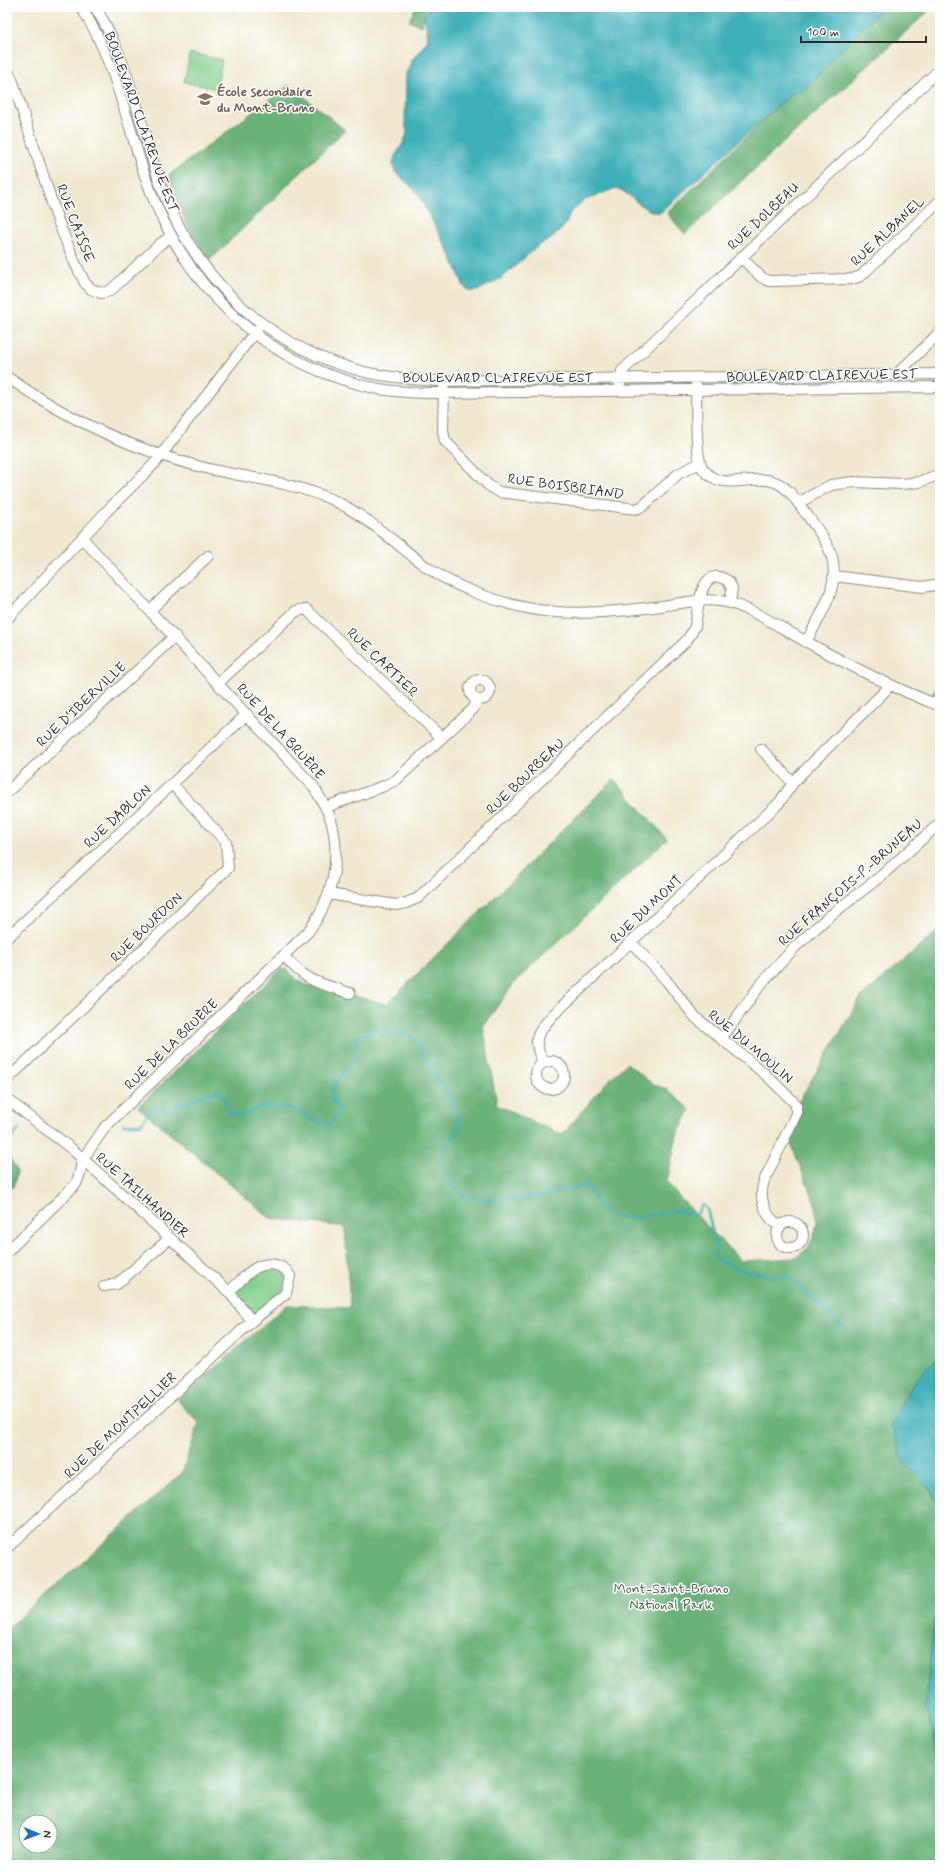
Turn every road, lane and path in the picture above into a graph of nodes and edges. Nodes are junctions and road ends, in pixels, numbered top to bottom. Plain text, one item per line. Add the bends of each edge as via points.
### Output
1 (81, 7) edge
2 (95, 7) edge
3 (7, 69) edge
4 (940, 69) edge
5 (940, 201) edge
6 (170, 237) junction
7 (741, 256) junction
8 (261, 323) junction
9 (940, 332) edge
10 (254, 333) junction
11 (940, 374) edge
12 (896, 375) junction
13 (7, 376) edge
14 (696, 377) junction
15 (620, 379) junction
16 (444, 381) junction
17 (896, 387) junction
18 (940, 387) edge
19 (620, 391) junction
20 (696, 391) junction
21 (444, 394) junction
22 (160, 456) junction
23 (700, 462) junction
24 (940, 474) edge
25 (798, 503) junction
26 (82, 538) junction
27 (208, 556) dead end
28 (834, 576) junction
29 (940, 584) edge
30 (698, 602) junction
31 (730, 603) junction
32 (150, 610) junction
33 (7, 619) edge
34 (174, 636) junction
35 (806, 642) junction
36 (218, 683) junction
37 (890, 685) junction
38 (478, 700) dead end
39 (940, 706) edge
40 (247, 714) junction
41 (442, 738) junction
42 (761, 749) dead end
43 (793, 782) junction
44 (172, 784) junction
45 (7, 792) edge
46 (326, 807) junction
47 (940, 823) edge
48 (329, 894) junction
49 (7, 938) edge
50 (631, 942) junction
51 (284, 956) junction
52 (350, 993) dead end
53 (721, 1039) junction
54 (543, 1062) dead end
55 (7, 1080) edge
56 (7, 1099) edge
57 (82, 1160) junction
58 (780, 1226) dead end
59 (170, 1238) junction
60 (7, 1252) edge
61 (104, 1286) dead end
62 (229, 1292) junction
63 (252, 1321) junction
64 (7, 1548) edge

1 - 6 street, BOULEVARD CLAIREVUE EST via 107,59 150,191
2 - 8 street, BOULEVARD CLAIREVUE EST via 115,46 160,182 179,226 216,282
3 - 6 street, RUE CAISSE via 64,237 89,288 99,292 110,291
4 - 7 street, RUE DOLBEAU
5 - 7 street, RUE ALBANEL via 855,279 769,281 761,277
6 - 10 street, BOULEVARD CLAIREVUE EST via 210,293
7 - 15 street, RUE DOLBEAU via 622,371
8 - 10 street
8 - 16 street, BOULEVARD CLAIREVUE EST via 306,350 351,368 386,376
9 - 12 street
10 - 21 street, BOULEVARD CLAIREVUE EST via 301,362 349,381 394,391
10 - 22 street
11 - 12 street, BOULEVARD CLAIREVUE EST
12 - 14 street, BOULEVARD CLAIREVUE EST
12 - 17 street
13 - 22 street via 70,417
14 - 15 street, BOULEVARD CLAIREVUE EST
14 - 20 street
15 - 16 street, BOULEVARD CLAIREVUE EST
15 - 19 street
16 - 21 street, RUE BOISBRIAND
17 - 18 street, BOULEVARD CLAIREVUE EST
17 - 20 street, BOULEVARD CLAIREVUE EST
19 - 20 street, BOULEVARD CLAIREVUE EST
19 - 21 street, BOULEVARD CLAIREVUE EST
20 - 23 street
21 - 23 street, RUE BOISBRIAND via 445,441 488,485 499,492 636,509 643,506 682,472
22 - 26 street
22 - 30 street via 305,490 327,498 370,523 441,576 518,606 562,612 607,611
23 - 25 street via 706,473 719,480 762,479 775,482 786,488
24 - 25 street via 919,482 902,484 854,482 831,485
25 - 28 street via 829,549 834,564
26 - 32 street, RUE DE LA BRUÈRE
26 - 33 street
27 - 32 street
28 - 29 street via 922,586
28 - 35 street via 828,598
30 - 31 street
30 - 31 street, RUE BOURBEAU via 707,581 720,578 726,579 730,584
30 - 48 street, RUE BOURBEAU via 694,629 685,642 418,898 396,905
31 - 35 street via 749,610
32 - 34 street, RUE DE LA BRUÈRE
34 - 36 street, RUE DE LA BRUÈRE
34 - 45 street, RUE D'IBERVILLE
35 - 37 street
36 - 40 street, RUE DE LA BRUÈRE
36 - 41 street, RUE CARTIER via 296,611 303,608 307,609
37 - 39 street
37 - 43 street, RUE DU MONT
38 - 41 street via 473,709
40 - 44 street, RUE DABLON
40 - 46 street, RUE DE LA BRUÈRE via 314,787
41 - 46 street via 392,783
42 - 43 street
43 - 50 street, RUE DU MONT via 779,803
44 - 49 street, RUE DABLON
44 - 55 street, RUE BOURDON via 226,842 228,868
46 - 48 street, RUE DE LA BRUÈRE via 331,821 335,852
47 - 53 street, RUE FRANÇOIS-P.-BRUNEAU via 795,947 761,984
48 - 51 street, RUE DE LA BRUÈRE via 317,920
50 - 53 street, RUE DU MOULIN via 666,980 689,1011
50 - 54 street, RUE DU MONT via 544,1024 536,1043 536,1049
51 - 52 street via 312,981
51 - 57 street, RUE DE LA BRUÈRE via 106,1126
53 - 58 street, RUE DU MOULIN via 765,1074 793,1100 796,1107 796,1114 762,1188 763,1202 770,1220
56 - 57 street, RUE TAILHANDIER
57 - 59 street, RUE TAILHANDIER
57 - 60 street via 76,1184
59 - 61 street via 117,1284
59 - 62 street, RUE TAILHANDIER
62 - 63 street, RUE TAILHANDIER
62 - 63 street, RUE DE MONTPELLIER via 263,1264 272,1263 288,1271 290,1276 286,1293
63 - 64 street, RUE DE MONTPELLIER

